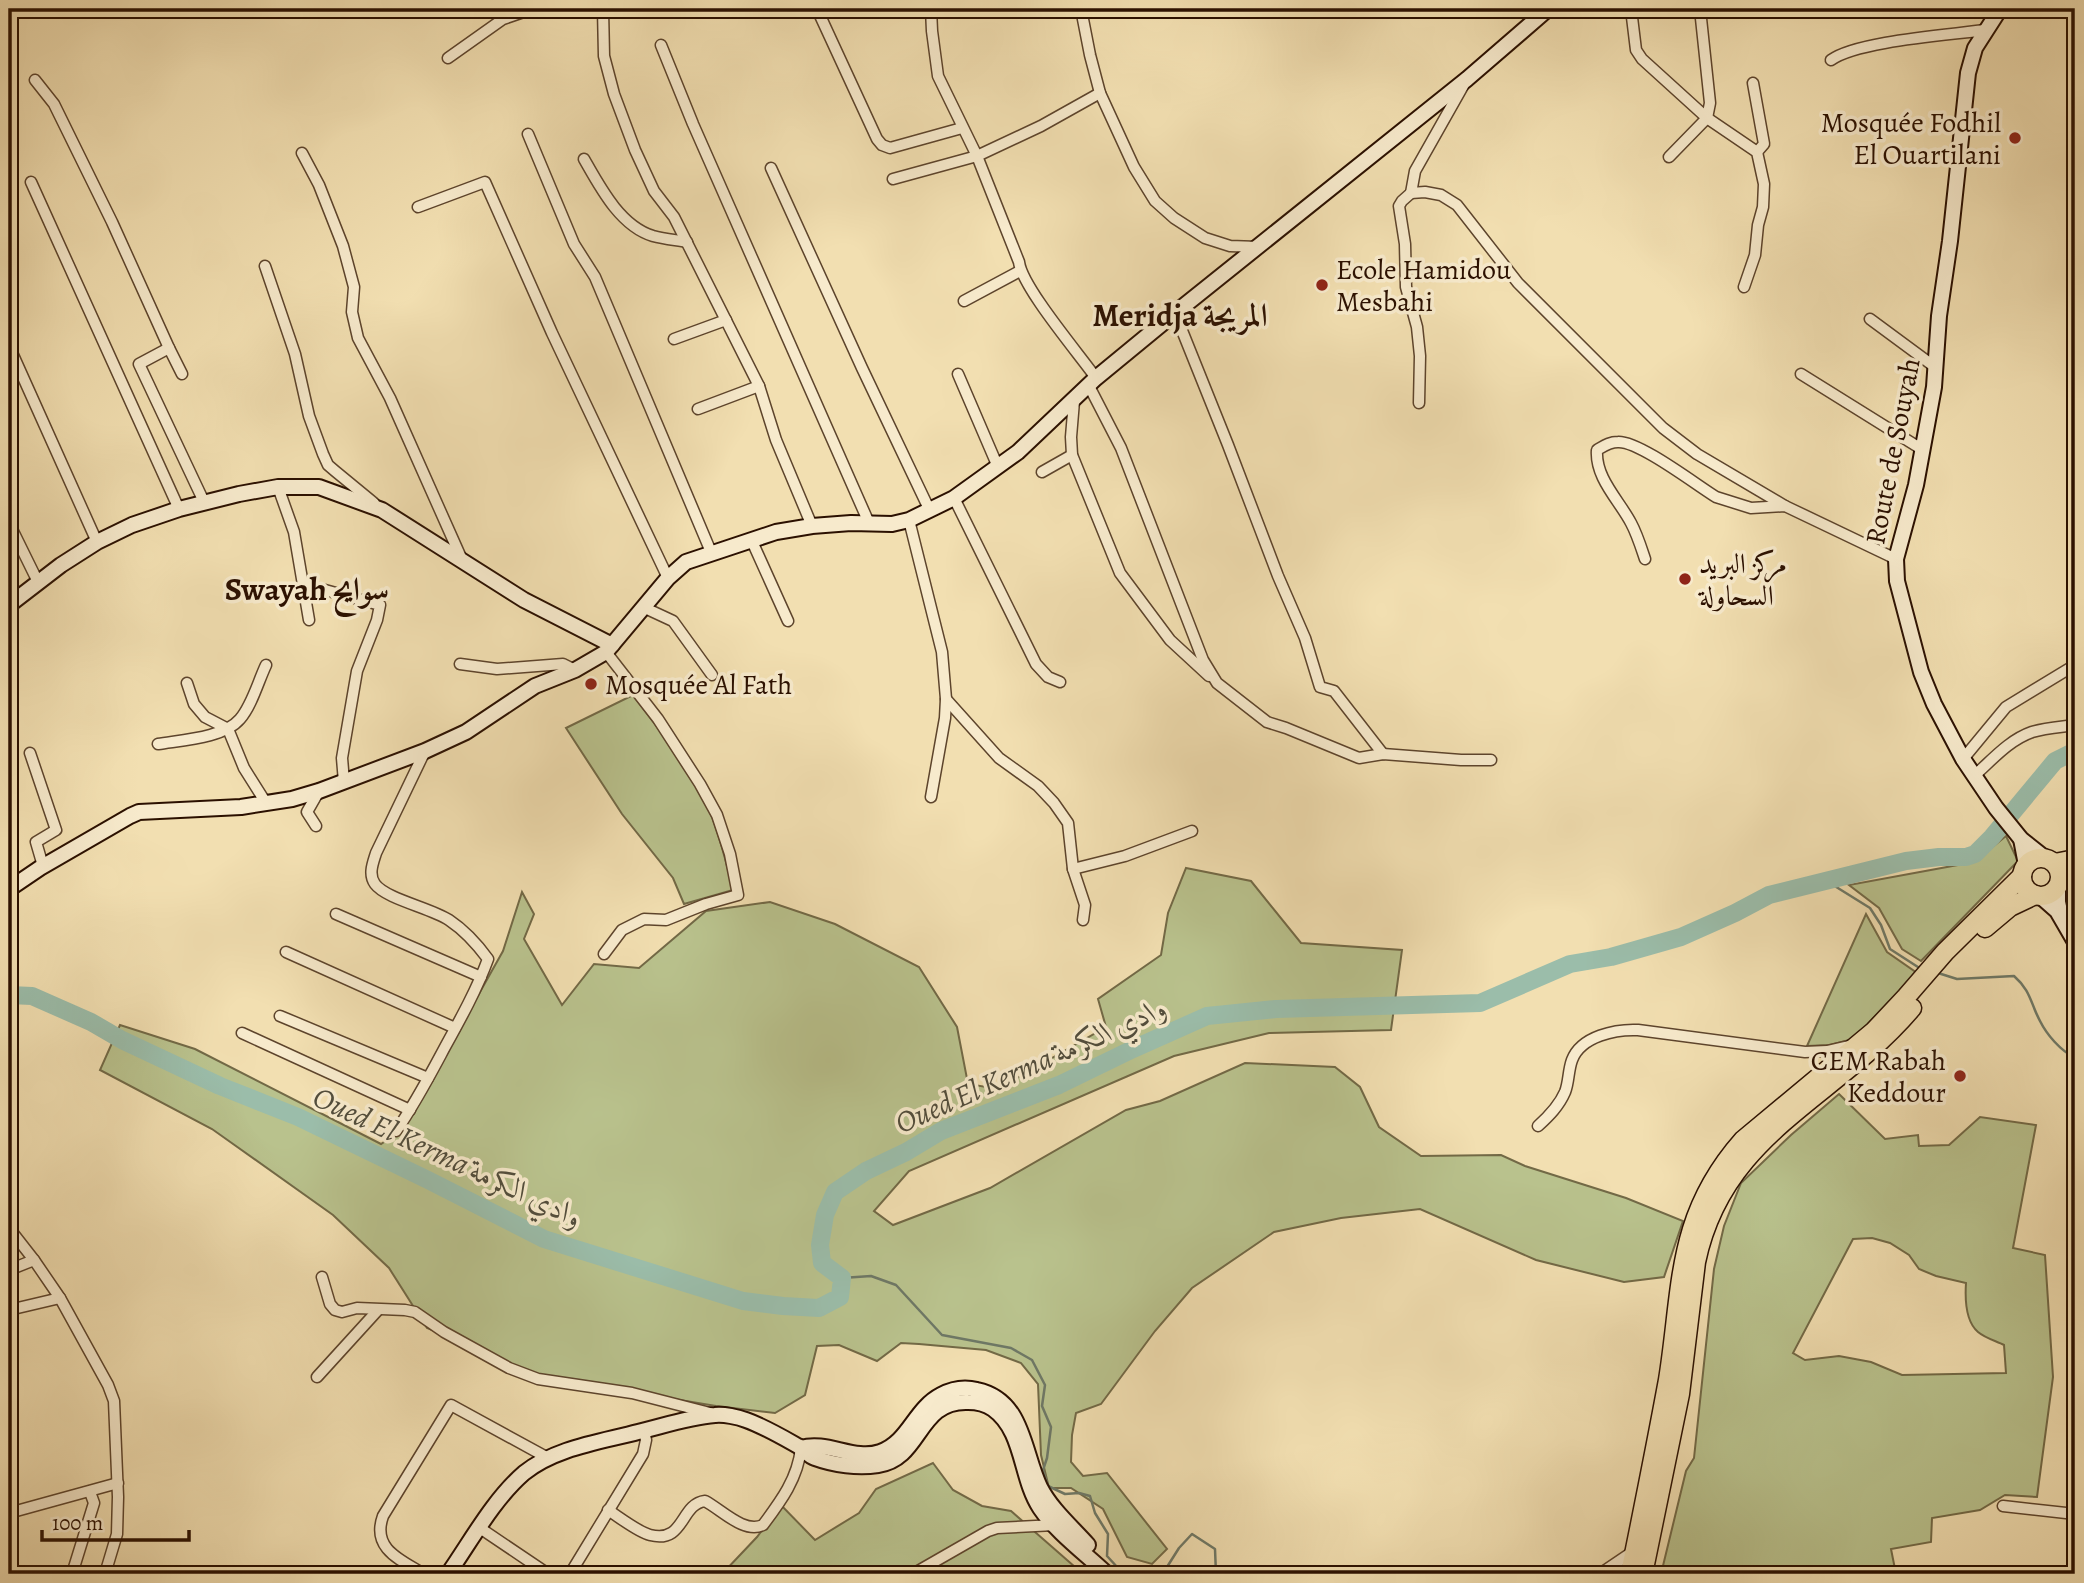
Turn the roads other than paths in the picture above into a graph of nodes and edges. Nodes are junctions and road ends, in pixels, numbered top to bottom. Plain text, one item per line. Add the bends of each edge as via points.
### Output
1 (533, 9) edge
2 (603, 9) edge
3 (817, 9) edge
4 (931, 9) edge
5 (1081, 9) edge
6 (1548, 9) edge
7 (1631, 9) edge
8 (1700, 9) edge
9 (2000, 9) edge
10 (1985, 30) junction
11 (661, 45) dead end
12 (448, 58) dead end
13 (1831, 60) dead end
14 (1467, 79) junction
15 (35, 80) dead end
16 (1753, 83) dead end
17 (1101, 93) junction
18 (1707, 118) junction
19 (962, 128) junction
20 (528, 134) dead end
21 (1757, 152) junction
22 (302, 153) dead end
23 (977, 156) junction
24 (1669, 157) dead end
25 (584, 159) dead end
26 (771, 168) dead end
27 (892, 179) dead end
28 (31, 182) dead end
29 (1411, 194) junction
30 (418, 207) dead end
31 (687, 242) junction
32 (1258, 247) junction
33 (265, 266) dead end
34 (1020, 271) junction
35 (1744, 287) dead end
36 (964, 301) dead end
37 (1175, 313) junction
38 (1870, 319) dead end
39 (726, 320) junction
40 (674, 339) dead end
41 (9, 346) edge
42 (169, 348) junction
43 (1935, 367) junction
44 (182, 374) dead end
45 (958, 374) dead end
46 (1801, 374) dead end
47 (1093, 382) junction
48 (759, 386) junction
49 (1074, 401) junction
50 (1419, 403) dead end
51 (698, 409) dead end
52 (1923, 450) junction
53 (1072, 456) junction
54 (998, 467) junction
55 (1042, 472) dead end
56 (278, 487) junction
57 (954, 498) junction
58 (205, 503) junction
59 (1786, 506) junction
60 (179, 509) junction
61 (382, 510) junction
62 (930, 511) junction
63 (909, 520) junction
64 (9, 523) edge
65 (869, 523) junction
66 (811, 526) junction
67 (751, 540) junction
68 (97, 542) junction
69 (711, 552) junction
70 (1645, 559) dead end
71 (1896, 559) junction
72 (464, 563) junction
73 (668, 578) junction
74 (38, 582) junction
75 (303, 584) junction
76 (9, 605) edge
77 (645, 608) junction
78 (309, 620) dead end
79 (788, 621) dead end
80 (609, 649) junction
81 (460, 664) dead end
82 (266, 665) dead end
83 (2075, 665) edge
84 (575, 670) junction
85 (712, 674) dead end
86 (1060, 682) dead end
87 (187, 683) dead end
88 (1217, 683) junction
89 (946, 699) junction
90 (2075, 726) edge
91 (229, 729) junction
92 (158, 744) dead end
93 (425, 751) junction
94 (30, 753) dead end
95 (1383, 754) junction
96 (1963, 759) junction
97 (1491, 760) dead end
98 (1975, 775) junction
99 (344, 782) junction
100 (319, 791) junction
101 (931, 797) dead end
102 (265, 803) junction
103 (316, 827) dead end
104 (1192, 831) dead end
105 (2021, 839) junction
106 (2075, 859) edge
107 (2050, 861) junction
108 (43, 866) junction
109 (1073, 869) junction
110 (2024, 870) junction
111 (2065, 880) edge
112 (9, 889) edge
113 (2037, 895) junction
114 (336, 914) dead end
115 (2061, 917) junction
116 (1083, 920) dead end
117 (2075, 942) edge
118 (286, 952) dead end
119 (604, 954) dead end
120 (1949, 957) junction
121 (481, 977) junction
122 (1924, 985) junction
123 (280, 1016) dead end
124 (455, 1028) junction
125 (242, 1033) dead end
126 (1860, 1042) junction
127 (428, 1078) junction
128 (410, 1110) junction
129 (1538, 1126) dead end
130 (396, 1131) dead end
131 (9, 1228) edge
132 (34, 1260) junction
133 (9, 1270) edge
134 (322, 1277) dead end
135 (60, 1298) junction
136 (9, 1310) edge
137 (378, 1310) junction
138 (317, 1377) dead end
139 (717, 1415) junction
140 (644, 1431) junction
141 (802, 1448) junction
142 (548, 1458) junction
143 (118, 1483) junction
144 (90, 1492) junction
145 (2003, 1506) dead end
146 (608, 1510) junction
147 (9, 1513) edge
148 (2075, 1514) edge
149 (1062, 1524) junction
150 (480, 1528) junction
151 (1634, 1551) junction
152 (72, 1574) edge
153 (105, 1574) edge
154 (424, 1574) edge
155 (448, 1574) edge
156 (548, 1574) edge
157 (570, 1574) edge
158 (913, 1574) edge
159 (1107, 1574) edge
160 (1118, 1574) edge
161 (1600, 1574) edge
162 (1630, 1574) edge
163 (1643, 1574) edge

1 - 12 street via 503,19
2 - 31 street via 604,56 614,94 654,191
3 - 19 street via 882,145 890,148
4 - 19 street via 938,76
5 - 17 street
6 - 14 street
7 - 18 street via 1636,50
8 - 18 street via 1710,103
9 - 10 street, Route de Souyah
10 - 13 street via 1886,43
10 - 43 street, Route de Souyah via 1968,73
11 - 65 street
14 - 29 street via 1415,171
14 - 32 street
15 - 42 street via 54,104
16 - 21 street via 1763,144
17 - 23 street
17 - 32 street via 1134,167 1155,201 1205,238 1230,247
18 - 21 street
18 - 24 street
19 - 23 street
20 - 69 street via 574,244 595,277
21 - 35 street via 1763,207
22 - 72 street via 343,246 354,286 352,312 358,338
23 - 27 street
23 - 34 street
25 - 31 street via 622,217 652,236
26 - 62 street
28 - 60 street
29 - 50 street via 1399,206 1406,287 1420,356
29 - 59 street via 1441,195 1457,205 1518,283 1663,428 1697,454
30 - 73 street via 485,182
31 - 39 street
32 - 37 street
33 - 61 street via 328,465
34 - 36 street
34 - 47 street
37 - 47 street
37 - 95 street via 1305,638 1320,687 1334,691
38 - 43 street
39 - 40 street
39 - 48 street
41 - 68 street
42 - 44 street
42 - 58 street via 139,365
43 - 52 street, Route de Souyah
45 - 54 street
46 - 52 street
47 - 49 street
47 - 88 street via 1203,660
48 - 51 street
48 - 66 street
49 - 53 street
49 - 54 street
52 - 71 street, Route de Souyah
53 - 55 street
53 - 88 street via 1121,573 1170,640
54 - 57 street
56 - 58 street
56 - 61 street via 319,487
56 - 75 street via 295,531
57 - 62 street
57 - 86 street via 1036,664
58 - 60 street
59 - 70 street via 1751,508 1728,503 1640,448 1620,441 1607,444 1597,450 1596,461 1631,522
59 - 71 street
60 - 68 street
61 - 72 street
62 - 63 street
63 - 65 street
63 - 89 street via 942,652
64 - 74 street
65 - 66 street
66 - 67 street
67 - 69 street
67 - 79 street
68 - 74 street
69 - 73 street via 686,562
71 - 96 street, Route de Souyah via 1897,581 1922,672
72 - 80 street
73 - 77 street
74 - 76 street
75 - 78 street
75 - 99 street via 380,606 357,671 342,758
77 - 80 street
77 - 85 street via 673,621
80 - 84 street
80 - 119 street via 717,815 738,894 666,920 633,923
81 - 84 street via 497,669 563,664
82 - 91 street via 241,718
83 - 96 street via 2007,708
84 - 93 street via 535,686 466,732
87 - 91 street via 194,704 205,717
88 - 95 street via 1267,722 1359,758
89 - 101 street
89 - 109 street via 999,758 1054,803 1068,823
90 - 98 street via 2024,735
91 - 92 street
91 - 102 street via 244,768
93 - 99 street
93 - 121 street via 376,853 373,882 385,892 450,920 488,959
94 - 108 street via 56,830 36,842
95 - 97 street
96 - 98 street, Route de Souyah
98 - 105 street, Route de Souyah
99 - 100 street
100 - 102 street
100 - 103 street via 307,812
102 - 108 street via 139,813
104 - 109 street
105 - 107 street, Route de Souyah
105 - 110 street, Route de Souyah
106 - 107 highway
107 - 110 highway via 2035,859
107 - 111 highway
108 - 112 street
109 - 116 street via 1084,905
110 - 113 highway via 2024,886
110 - 120 highway
111 - 113 highway via 2050,894
111 - 115 street via 2058,902
113 - 115 street
113 - 120 highway via 2003,912
114 - 121 street
115 - 117 street
118 - 124 street
120 - 122 highway
121 - 124 street
122 - 126 highway
122 - 163 highway via 1886,1036 1760,1142 1730,1178 1712,1210 1699,1244 1681,1394
123 - 127 street
124 - 127 street
125 - 128 street
126 - 129 street via 1805,1052 1638,1030 1609,1033 1577,1051 1562,1099
126 - 151 highway via 1743,1140 1718,1170 1700,1204 1683,1262 1663,1406
127 - 128 street
128 - 130 street
131 - 132 street
132 - 133 street
132 - 135 street
134 - 137 street via 335,1310
135 - 136 street
135 - 143 street via 114,1401
137 - 138 street
137 - 139 street via 415,1312 509,1368 538,1379 632,1393
139 - 140 street
139 - 141 street via 746,1420
140 - 142 street
140 - 146 street via 643,1454
141 - 146 street via 787,1492 759,1527 747,1527 701,1501 677,1531 649,1535
141 - 149 street via 815,1458 850,1466 882,1464 909,1447 929,1417 943,1406 976,1402 992,1408 1004,1420 1034,1498
142 - 150 street via 521,1476
142 - 154 street via 451,1405 380,1524 389,1552
143 - 144 street
143 - 153 street via 117,1534
144 - 147 street
144 - 152 street via 94,1503
145 - 148 street
146 - 157 street
149 - 158 street via 988,1531
149 - 159 street
149 - 160 street
150 - 155 street
150 - 156 street
151 - 161 street
151 - 162 highway

